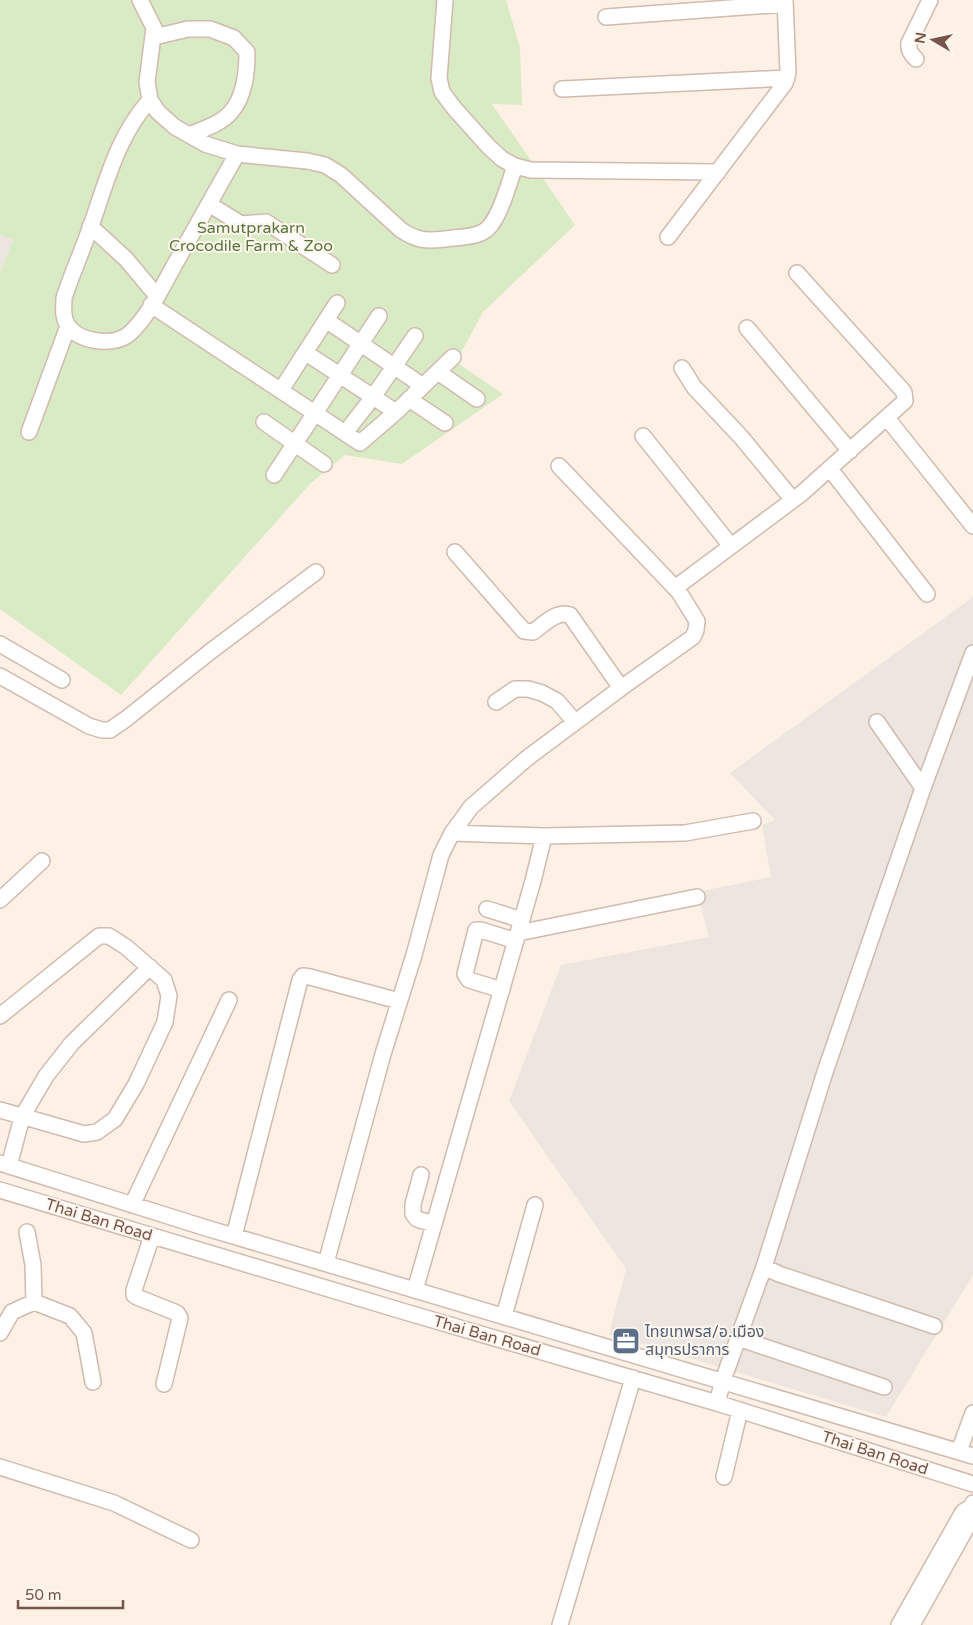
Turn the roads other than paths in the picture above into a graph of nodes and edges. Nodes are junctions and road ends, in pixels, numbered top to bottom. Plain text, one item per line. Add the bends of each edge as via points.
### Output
1 (140, 0) edge
2 (445, 0) edge
3 (930, 0) edge
4 (785, 2) edge
5 (606, 17) dead end
6 (154, 37) junction
7 (916, 59) dead end
8 (787, 78) junction
9 (562, 89) dead end
10 (150, 100) junction
11 (189, 135) junction
12 (237, 154) junction
13 (515, 166) junction
14 (718, 172) junction
15 (209, 204) junction
16 (90, 226) junction
17 (668, 237) dead end
18 (332, 265) dead end
19 (797, 273) dead end
20 (154, 301) junction
21 (338, 303) dead end
22 (378, 316) dead end
23 (326, 320) junction
24 (68, 326) junction
25 (747, 328) dead end
26 (414, 336) dead end
27 (360, 343) junction
28 (306, 353) junction
29 (453, 358) dead end
30 (393, 366) junction
31 (682, 368) dead end
32 (438, 372) junction
33 (340, 375) junction
34 (423, 386) junction
35 (281, 390) junction
36 (373, 396) junction
37 (409, 399) junction
38 (477, 399) dead end
39 (396, 412) junction
40 (315, 413) junction
41 (887, 418) junction
42 (264, 422) dead end
43 (445, 423) dead end
44 (29, 432) dead end
45 (345, 432) junction
46 (643, 436) dead end
47 (295, 443) junction
48 (850, 451) junction
49 (324, 464) dead end
50 (559, 466) dead end
51 (830, 468) junction
52 (274, 475) dead end
53 (793, 500) junction
54 (973, 526) edge
55 (731, 546) junction
56 (455, 552) dead end
57 (316, 572) dead end
58 (675, 588) junction
59 (927, 594) dead end
60 (0, 644) edge
61 (973, 653) edge
62 (0, 676) edge
63 (62, 680) dead end
64 (621, 688) junction
65 (496, 702) dead end
66 (575, 722) junction
67 (877, 722) dead end
68 (923, 788) junction
69 (753, 822) dead end
70 (452, 833) junction
71 (544, 836) junction
72 (42, 861) dead end
73 (697, 898) dead end
74 (0, 900) edge
75 (487, 908) dead end
76 (519, 932) junction
77 (150, 968) junction
78 (502, 990) junction
79 (229, 1000) dead end
80 (399, 1002) junction
81 (0, 1016) edge
82 (0, 1110) edge
83 (22, 1117) junction
84 (4, 1165) edge
85 (421, 1175) dead end
86 (0, 1190) edge
87 (132, 1205) junction
88 (535, 1205) dead end
89 (434, 1224) junction
90 (27, 1232) dead end
91 (152, 1236) junction
92 (234, 1236) junction
93 (326, 1263) junction
94 (764, 1267) junction
95 (415, 1290) junction
96 (34, 1302) junction
97 (504, 1316) junction
98 (934, 1326) dead end
99 (0, 1333) edge
100 (738, 1338) junction
101 (633, 1378) junction
102 (723, 1380) junction
103 (93, 1382) dead end
104 (164, 1384) dead end
105 (884, 1387) dead end
106 (717, 1402) junction
107 (740, 1410) junction
108 (973, 1413) edge
109 (966, 1454) edge
110 (0, 1467) edge
111 (724, 1477) dead end
112 (973, 1484) edge
113 (972, 1504) edge
114 (191, 1540) dead end
115 (560, 1625) edge
116 (899, 1625) edge
117 (912, 1625) edge

1 - 6 street via 154,28
2 - 13 street via 439,78 442,92 488,146
3 - 7 street via 909,43 910,54
4 - 5 street
4 - 8 street
6 - 10 street via 147,82
6 - 11 street via 188,28 210,29 234,38 247,52 241,96 231,113
8 - 9 street
8 - 14 street
10 - 11 street via 158,112
10 - 16 street via 130,126 117,151
11 - 12 street
12 - 13 street via 325,165 341,175 401,230 424,241 472,236 485,231 496,217
12 - 15 street
13 - 14 street via 531,170
14 - 17 street
15 - 18 street via 241,224 266,222
15 - 20 street
16 - 20 street via 126,259
16 - 24 street via 64,298 64,316
19 - 41 street via 904,392 905,401
20 - 24 street via 127,335 116,339 97,341 83,338
20 - 35 street
21 - 23 street
22 - 27 street
23 - 27 street
23 - 28 street
24 - 44 street
25 - 48 street
26 - 30 street
27 - 30 street
27 - 33 street
28 - 33 street
28 - 35 street
29 - 32 street
30 - 34 street
30 - 36 street
31 - 53 street via 694,387
32 - 34 street
32 - 38 street
33 - 36 street
33 - 40 street
34 - 37 street
35 - 40 street
36 - 39 street
36 - 45 street
37 - 39 street
37 - 43 street
39 - 45 street via 360,442
40 - 45 street
40 - 47 street
41 - 48 street
41 - 54 street
42 - 47 street
46 - 55 street
47 - 49 street
47 - 52 street
48 - 51 street
50 - 58 street
51 - 53 street
51 - 59 street
53 - 55 street
55 - 58 street
56 - 64 street via 524,631 533,632 564,612 570,615
57 - 62 street via 110,730 89,726
58 - 64 street via 697,621 693,637
60 - 63 street
61 - 68 street
64 - 66 street
65 - 66 street via 515,689 528,689 557,702
66 - 70 street via 471,807
67 - 68 street
68 - 94 street via 824,1072
69 - 71 street via 685,833
70 - 71 street
70 - 80 street via 441,855
71 - 76 street
72 - 74 street
73 - 76 street
75 - 76 street
76 - 78 street
76 - 78 street via 476,930 466,977
77 - 81 street via 109,936 99,936
77 - 83 street via 72,1043 46,1076
77 - 83 street via 164,980 169,996 165,1022 136,1084 115,1119 97,1132 84,1134
78 - 89 street
79 - 87 street
80 - 92 street via 310,977 303,976 300,980
80 - 93 street
82 - 83 street
83 - 84 street
84 - 87 street, Thai Ban Road
85 - 89 street via 413,1214 417,1220
86 - 91 street, Thai Ban Road
87 - 92 street, Thai Ban Road
88 - 97 street
89 - 95 street
90 - 96 street
91 - 101 street, Thai Ban Road
91 - 104 street via 134,1295 177,1313 180,1318
92 - 93 street, Thai Ban Road
93 - 95 street, Thai Ban Road
94 - 98 street
94 - 100 street
95 - 97 street, Thai Ban Road
96 - 99 street via 12,1312
96 - 103 street via 70,1316 84,1333
97 - 102 street, Thai Ban Road
100 - 102 street
100 - 105 street
101 - 106 street, Thai Ban Road
101 - 115 street
102 - 106 street
102 - 109 street, Thai Ban Road
106 - 107 street, Thai Ban Road
107 - 111 street
107 - 112 street, Thai Ban Road
108 - 109 street
110 - 114 street via 114,1503
113 - 116 street via 962,1512
113 - 117 street via 972,1518

